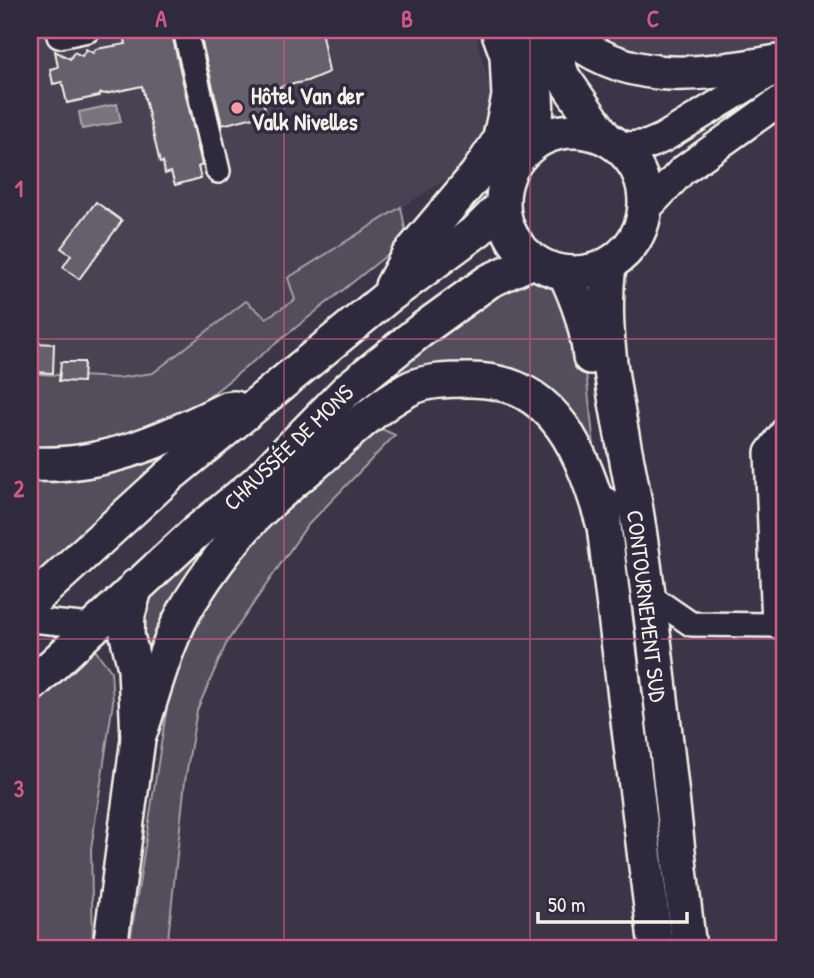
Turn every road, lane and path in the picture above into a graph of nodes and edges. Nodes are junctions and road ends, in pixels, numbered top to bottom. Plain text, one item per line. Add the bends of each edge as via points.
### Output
1 (88, 30) edge
2 (185, 30) edge
3 (498, 30) edge
4 (518, 30) edge
5 (547, 30) edge
6 (561, 30) edge
7 (59, 36) dead end
8 (784, 63) edge
9 (784, 98) edge
10 (612, 142) junction
11 (532, 143) junction
12 (218, 171) dead end
13 (502, 206) junction
14 (646, 209) junction
15 (533, 261) junction
16 (609, 264) junction
17 (565, 273) junction
18 (386, 298) junction
19 (254, 405) junction
20 (784, 429) edge
21 (30, 464) edge
22 (604, 526) junction
23 (136, 586) junction
24 (646, 593) junction
25 (30, 603) edge
26 (30, 620) edge
27 (691, 624) junction
28 (92, 626) junction
29 (779, 627) edge
30 (654, 656) junction
31 (30, 686) edge
32 (138, 740) junction
33 (110, 948) edge
34 (656, 948) edge
35 (689, 948) edge

1 - 7 lane
2 - 12 lane
3 - 18 highway via 507,55 509,97 499,141 408,256
4 - 11 highway via 537,88
5 - 10 highway via 563,77
6 - 8 highway via 598,57 651,73 687,75
8 - 10 main road via 648,145
9 - 14 main road via 682,171
10 - 11 highway via 579,130 554,132
10 - 14 highway via 638,169
11 - 13 highway via 509,171
13 - 15 highway via 506,228 517,247
13 - 18 highway, CHAUSSÉE DE MONS via 478,230
14 - 16 highway via 635,239
15 - 17 highway
15 - 23 highway, CHAUSSÉE DE MONS via 489,281 379,363 257,483
16 - 17 highway
16 - 24 highway, CONTOURNEMENT SUD via 605,305
17 - 22 highway, CONTOURNEMENT SUD via 587,332 604,472
18 - 19 highway, CHAUSSÉE DE MONS
19 - 21 highway via 226,409 141,448 86,462
19 - 25 highway, CHAUSSÉE DE MONS
20 - 29 lane via 767,452
22 - 32 highway via 589,476 566,429 549,409 519,390 485,380 445,380 409,389 377,409 256,515 221,558 190,602 173,639
22 - 34 highway, CONTOURNEMENT SUD
23 - 28 highway, CHAUSSÉE DE MONS
23 - 32 highway via 127,635 135,668
24 - 27 lane
24 - 30 highway, CONTOURNEMENT SUD
26 - 28 lane
27 - 29 lane
27 - 30 lane via 672,635
28 - 31 highway, CHAUSSÉE DE MONS
30 - 35 highway, CONTOURNEMENT SUD
32 - 33 highway

